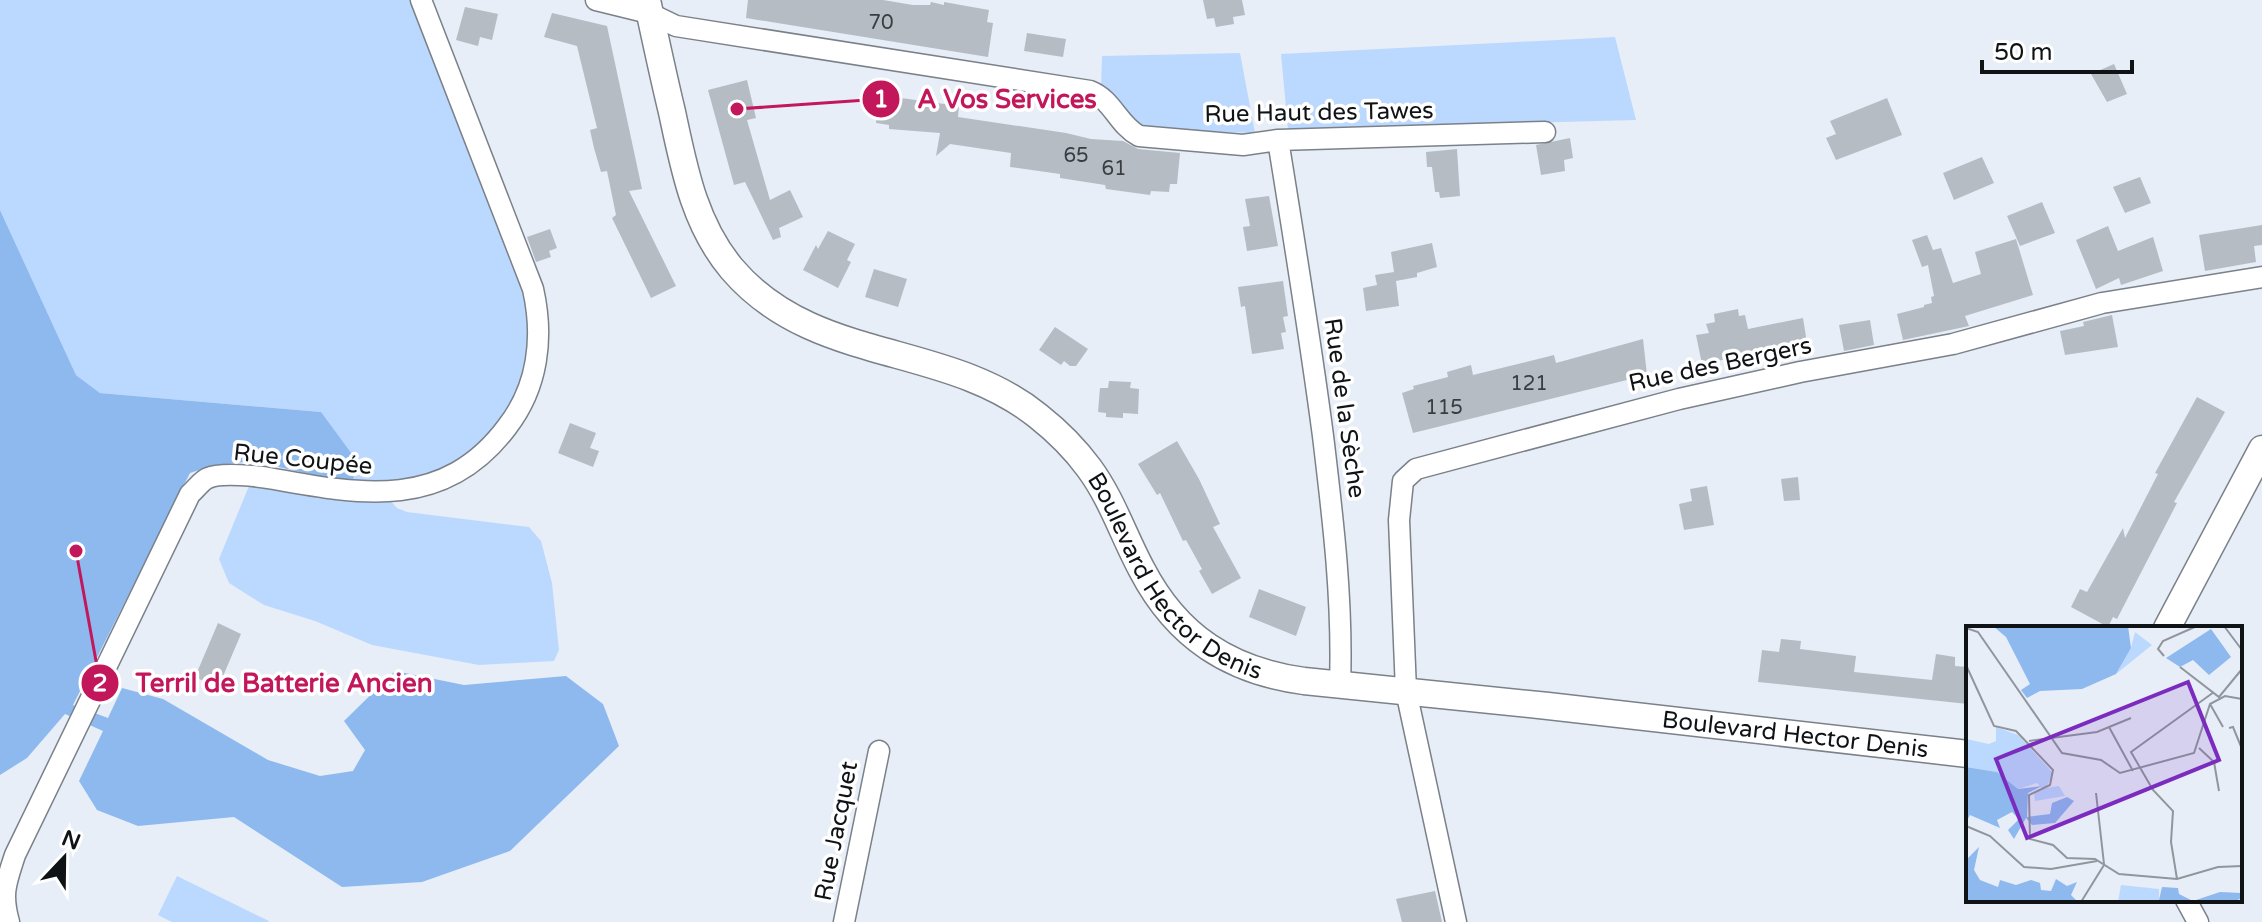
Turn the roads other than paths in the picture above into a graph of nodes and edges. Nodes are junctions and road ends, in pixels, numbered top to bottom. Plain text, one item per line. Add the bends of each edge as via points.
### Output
1 (421, 0) edge
2 (596, 0) edge
3 (648, 6) edge
4 (1545, 132) dead end
5 (1278, 140) junction
6 (2262, 277) edge
7 (2262, 449) edge
8 (2168, 626) edge
9 (1340, 685) junction
10 (1406, 691) junction
11 (879, 751) dead end
12 (1966, 754) edge
13 (2187, 902) edge
14 (9, 922) edge
15 (844, 922) edge
16 (1456, 922) edge
17 (2198, 922) edge

1 - 14 street, Rue Coupée via 533,289 538,340 526,396 502,434 479,456 415,489 359,493 250,475 208,478 190,494 15,855 4,888
2 - 3 street, Rue Haut des Tawes
3 - 5 street, Rue Haut des Tawes via 676,26 1090,91 1107,101 1129,131 1139,136 1243,145
3 - 9 street, Boulevard Hector Denis via 698,213 719,251 747,284 778,311 816,330 949,370 1015,400 1059,434 1089,467 1154,591 1188,631 1253,670
4 - 5 street, Rue Haut des Tawes
5 - 9 street, Rue de la Sèche via 1331,503 1341,594
6 - 10 street, Rue des Bergers via 2102,303 1953,344 1679,399 1416,469 1403,481 1399,520
7 - 8 street
9 - 10 street, Boulevard Hector Denis
10 - 12 street, Boulevard Hector Denis
10 - 16 street
11 - 15 street, Rue Jacquet
13 - 17 street

